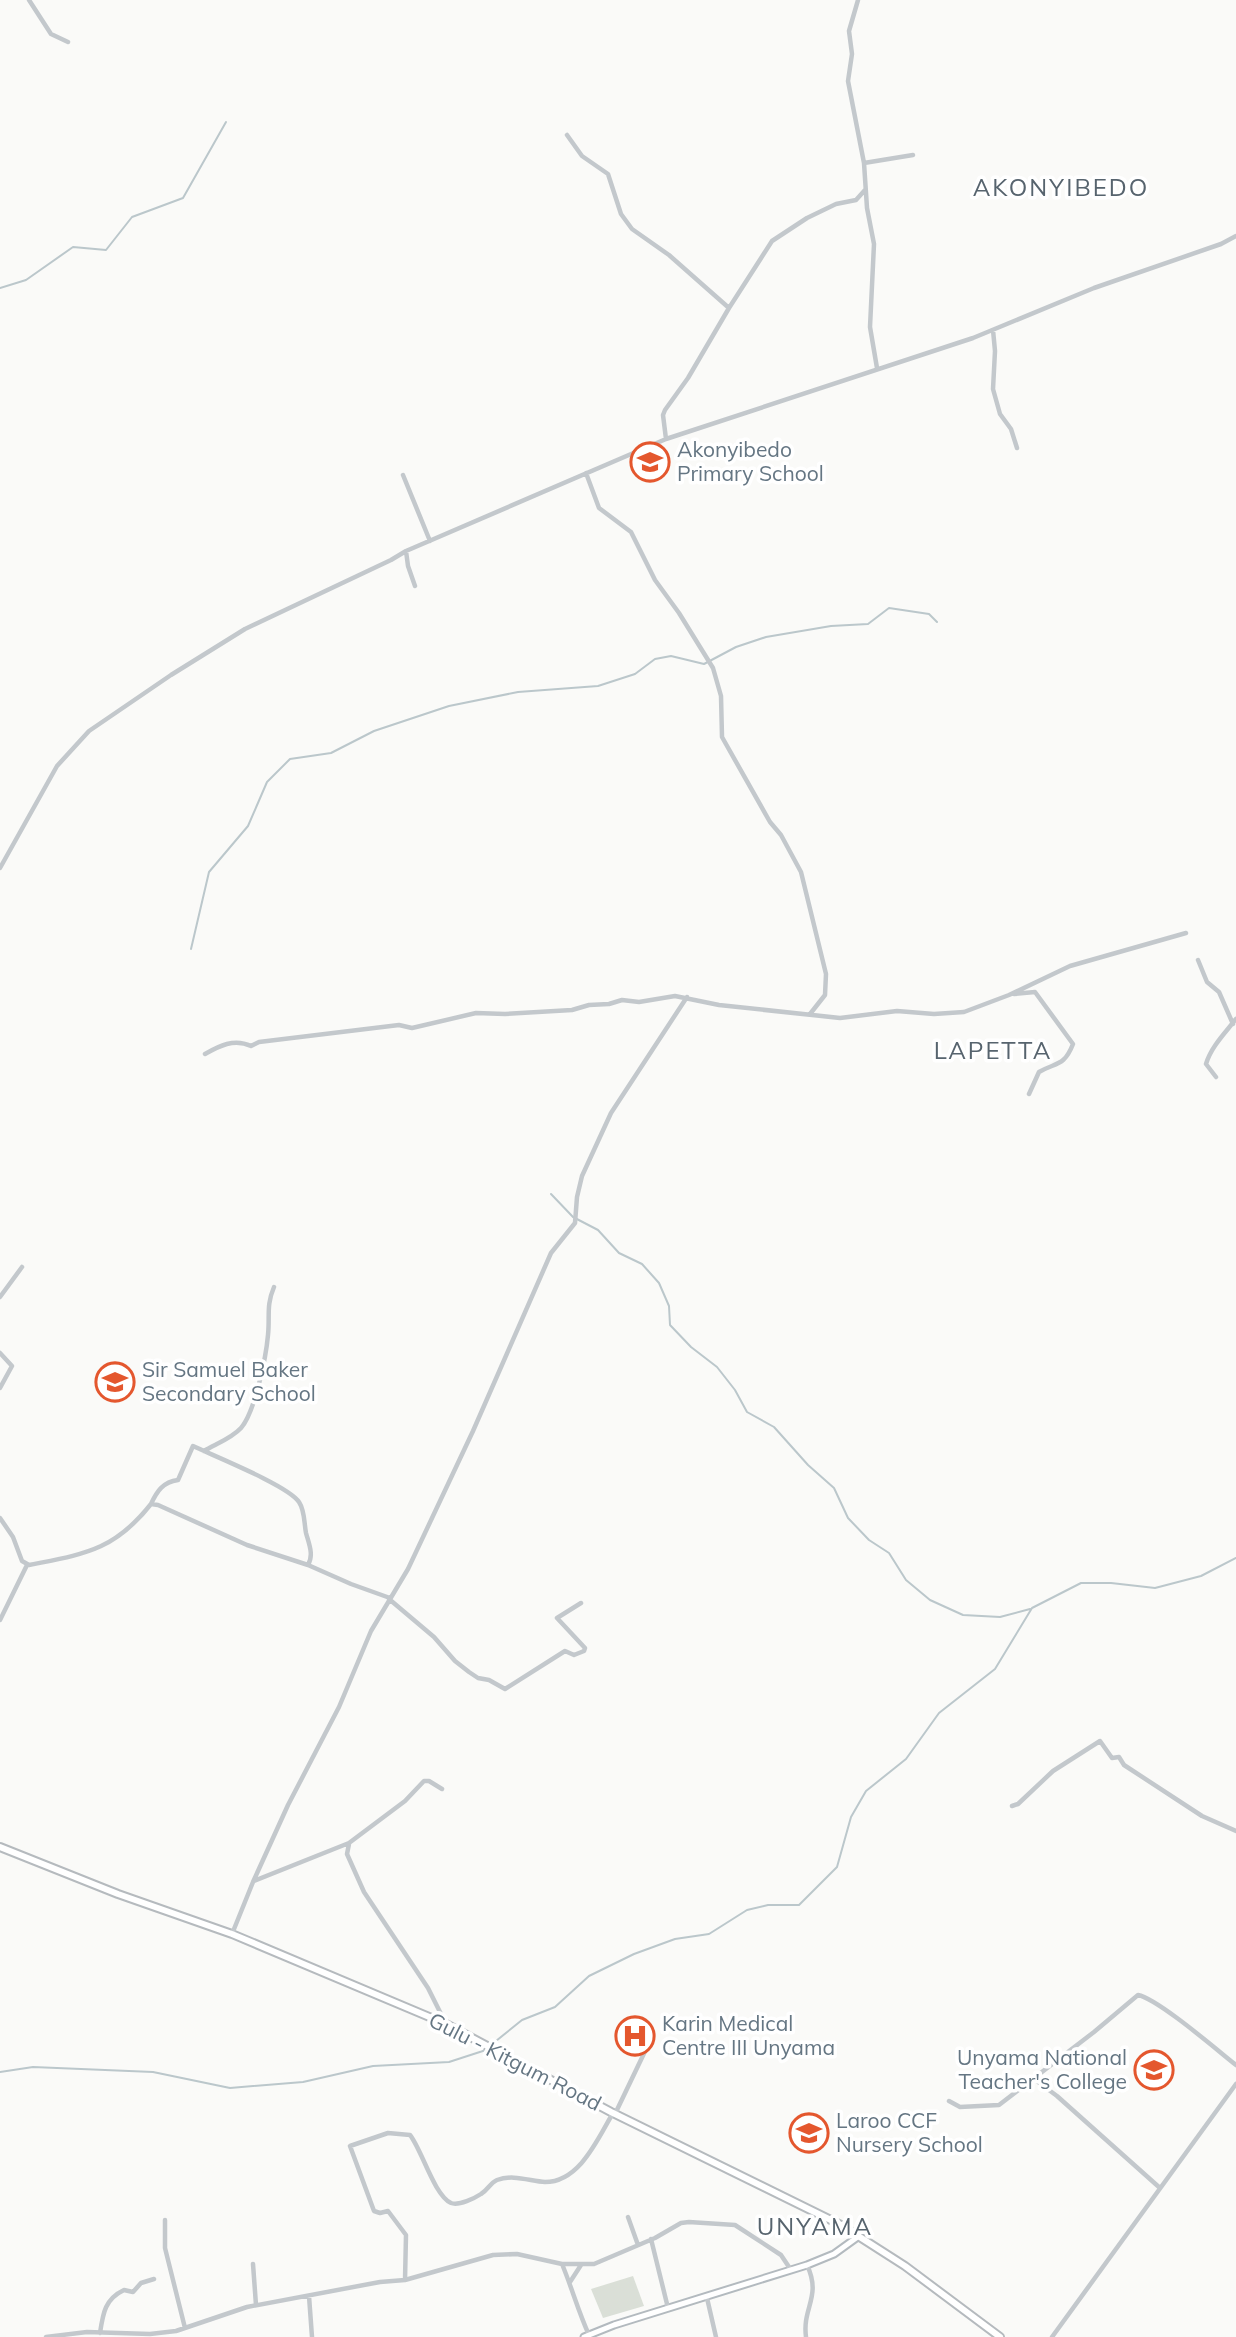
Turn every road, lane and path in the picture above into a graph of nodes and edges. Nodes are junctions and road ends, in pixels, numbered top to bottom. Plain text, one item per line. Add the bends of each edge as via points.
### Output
1 (29, 0) edge
2 (858, 0) edge
3 (68, 42) dead end
4 (567, 135) dead end
5 (913, 155) dead end
6 (864, 163) junction
7 (866, 190) junction
8 (859, 199) junction
9 (867, 208) junction
10 (1236, 236) edge
11 (729, 308) junction
12 (993, 330) junction
13 (877, 368) junction
14 (666, 439) junction
15 (1017, 447) dead end
16 (586, 472) junction
17 (403, 475) dead end
18 (430, 541) junction
19 (407, 551) junction
20 (415, 586) dead end
21 (0, 867) edge
22 (1186, 933) dead end
23 (1198, 960) dead end
24 (1009, 995) junction
25 (687, 997) junction
26 (810, 1014) junction
27 (1234, 1021) edge
28 (205, 1054) dead end
29 (1216, 1077) dead end
30 (1029, 1094) dead end
31 (22, 1267) dead end
32 (274, 1287) dead end
33 (0, 1297) edge
34 (0, 1353) edge
35 (0, 1388) edge
36 (203, 1451) junction
37 (150, 1504) junction
38 (0, 1518) edge
39 (27, 1565) junction
40 (308, 1565) junction
41 (390, 1598) junction
42 (581, 1603) dead end
43 (0, 1620) edge
44 (442, 1789) dead end
45 (1012, 1806) dead end
46 (1236, 1831) edge
47 (349, 1843) junction
48 (0, 1847) edge
49 (253, 1882) junction
50 (232, 1934) junction
51 (446, 2024) junction
52 (649, 2043) dead end
53 (1236, 2065) edge
54 (1034, 2079) junction
55 (1236, 2084) edge
56 (949, 2101) dead end
57 (614, 2113) junction
58 (1160, 2188) junction
59 (628, 2217) dead end
60 (165, 2220) dead end
61 (859, 2236) junction
62 (651, 2239) junction
63 (638, 2245) junction
64 (253, 2264) dead end
65 (562, 2264) junction
66 (581, 2265) junction
67 (807, 2265) junction
68 (791, 2270) junction
69 (154, 2279) dead end
70 (405, 2280) junction
71 (570, 2283) junction
72 (309, 2296) junction
73 (707, 2298) junction
74 (256, 2305) junction
75 (669, 2309) junction
76 (186, 2328) junction
77 (100, 2333) junction
78 (64, 2336) edge
79 (587, 2336) edge
80 (46, 2337) edge
81 (312, 2337) edge
82 (716, 2337) edge
83 (806, 2337) edge
84 (1000, 2337) edge
85 (1052, 2337) edge

1 - 3 street via 51,34
2 - 6 street via 849,31 848,81
4 - 11 street via 582,156 608,174 621,214 632,229
5 - 6 street
6 - 7 street
7 - 8 street
7 - 9 street
8 - 9 street
8 - 11 street via 836,204 775,238
9 - 13 street via 874,244 870,327
10 - 12 street
11 - 14 street via 665,410
12 - 13 street
12 - 15 street via 993,389
13 - 14 street
14 - 16 street
16 - 18 street
16 - 26 street via 599,508 631,532 655,580 704,651 721,696 722,737 802,875 827,974 825,995
17 - 18 street
18 - 19 street
19 - 20 street
19 - 21 street via 245,629 89,731 57,766
22 - 24 street via 1070,966
23 - 27 street
24 - 26 street via 964,1012 840,1018
24 - 30 street via 1035,992 1073,1044 1060,1063 1039,1072
25 - 26 street via 719,1005
25 - 28 street via 622,1000 572,1010 476,1013 412,1028 372,1028 251,1046 233,1043
25 - 41 street via 611,1114 582,1176 575,1223 551,1253 473,1431
27 - 29 street via 1206,1061
31 - 33 street
32 - 36 street via 267,1304 264,1360 250,1415 237,1431
34 - 35 street via 12,1366
36 - 37 street via 193,1446 178,1480 160,1487
36 - 40 street via 269,1481 298,1501 310,1548
37 - 39 street via 124,1535 106,1544
37 - 40 street
38 - 39 street
39 - 43 street
40 - 41 street
41 - 42 street via 455,1661 478,1678 505,1689 565,1651 575,1655 584,1651 557,1618
41 - 49 street
44 - 47 street via 424,1781
45 - 46 street via 1053,1771 1100,1741 1112,1758 1119,1758 1202,1816
47 - 49 street
47 - 51 street via 347,1854 364,1892 428,1988
48 - 50 main road, Gulu - Kitgum Road
49 - 50 street
50 - 51 main road, Gulu - Kitgum Road
51 - 57 main road, Gulu - Kitgum Road
52 - 57 street
53 - 54 street via 1140,1995
54 - 56 street via 999,2105 960,2107
54 - 58 street
55 - 58 street
57 - 61 main road, Gulu - Kitgum Road
57 - 70 street via 565,2178 544,2182 501,2179 460,2204 448,2201 410,2135 388,2133 350,2146 374,2211 388,2211 405,2232
58 - 85 street
59 - 63 street
60 - 76 street via 165,2248
61 - 67 street via 834,2254
61 - 84 main road, Gulu - Kitgum Road
62 - 63 street
62 - 68 street via 684,2223 735,2225 780,2255
62 - 75 street
63 - 66 street
64 - 74 street
65 - 66 street
65 - 70 street via 517,2254 493,2255
65 - 71 street
66 - 71 street
67 - 68 street
67 - 83 street via 814,2287
68 - 73 street
69 - 77 street via 110,2299
70 - 72 street
71 - 79 street
72 - 74 street
72 - 81 street
73 - 75 street
73 - 82 street
74 - 76 street
75 - 79 street
76 - 77 street via 150,2334
77 - 78 street
78 - 80 street

